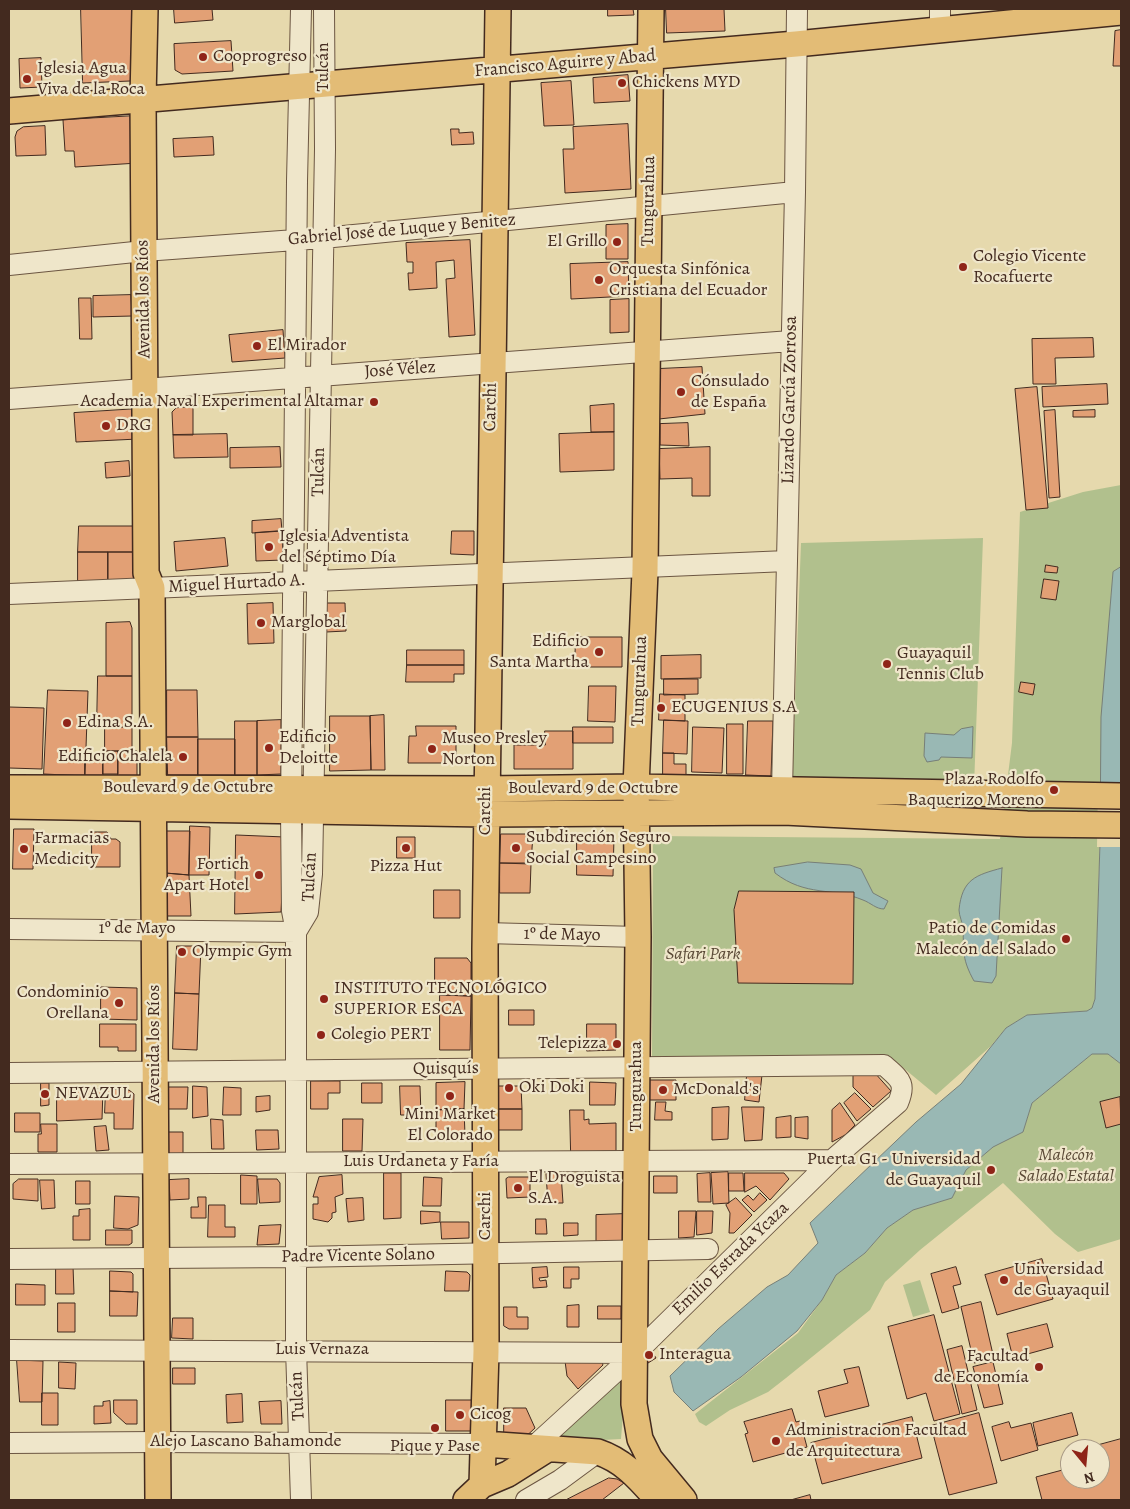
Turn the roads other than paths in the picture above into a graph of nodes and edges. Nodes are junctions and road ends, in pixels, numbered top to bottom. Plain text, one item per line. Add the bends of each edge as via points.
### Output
1 (145, 9) edge
2 (155, 9) edge
3 (301, 9) edge
4 (324, 9) edge
5 (498, 9) edge
6 (651, 9) edge
7 (796, 9) edge
8 (1086, 12) edge
9 (1121, 12) edge
10 (940, 19) edge
11 (796, 44) junction
12 (650, 57) junction
13 (497, 74) junction
14 (324, 85) junction
15 (299, 86) junction
16 (148, 99) junction
17 (9, 111) edge
18 (795, 192) junction
19 (649, 206) junction
20 (495, 221) junction
21 (323, 238) junction
22 (297, 240) junction
23 (149, 251) junction
24 (9, 265) edge
25 (791, 341) junction
26 (647, 351) junction
27 (492, 364) junction
28 (321, 376) junction
29 (295, 378) junction
30 (150, 389) junction
31 (9, 398) edge
32 (788, 560) junction
33 (645, 567) junction
34 (489, 573) junction
35 (317, 580) junction
36 (292, 583) junction
37 (152, 588) junction
38 (9, 594) edge
39 (636, 787) junction
40 (9, 788) edge
41 (486, 789) junction
42 (782, 791) junction
43 (1121, 796) edge
44 (153, 799) junction
45 (302, 800) junction
46 (9, 806) edge
47 (636, 812) junction
48 (486, 814) junction
49 (1121, 826) edge
50 (9, 929) edge
51 (154, 929) junction
52 (296, 932) junction
53 (485, 933) junction
54 (638, 937) junction
55 (884, 1065) joint
56 (637, 1067) junction
57 (484, 1068) junction
58 (296, 1071) junction
59 (155, 1072) junction
60 (9, 1073) edge
61 (832, 1160) junction
62 (636, 1161) junction
63 (297, 1162) junction
64 (486, 1162) junction
65 (156, 1163) junction
66 (9, 1164) edge
67 (708, 1249) dead end
68 (637, 1250) junction
69 (486, 1254) junction
70 (297, 1257) junction
71 (156, 1258) junction
72 (9, 1259) edge
73 (296, 1349) junction
74 (9, 1350) edge
75 (157, 1350) junction
76 (486, 1351) junction
77 (636, 1353) junction
78 (157, 1442) junction
79 (9, 1443) edge
80 (300, 1443) junction
81 (484, 1444) junction
82 (539, 1449) junction
83 (598, 1452) junction
84 (474, 1493) edge
85 (158, 1500) edge
86 (301, 1500) edge
87 (526, 1500) edge
88 (658, 1500) edge
89 (684, 1500) edge

1 - 16 main road, Avenida los Ríos
2 - 16 main road, Avenida los Ríos
3 - 15 street, Tulcán
4 - 14 street, Tulcán
5 - 13 main road, Carchi
6 - 12 main road, Tungurahua
7 - 11 street, Lizardo García Zorrosa
8 - 9 main road, Francisco Aguirre y Abad
8 - 10 main road, Francisco Aguirre y Abad
10 - 11 main road, Francisco Aguirre y Abad
11 - 12 main road, Francisco Aguirre y Abad
11 - 18 street, Lizardo García Zorrosa
12 - 13 main road, Francisco Aguirre y Abad
12 - 19 main road, Tungurahua
13 - 14 main road, Francisco Aguirre y Abad
13 - 20 main road, Carchi
14 - 15 main road, Francisco Aguirre y Abad
14 - 21 street, Tulcán
15 - 16 main road, Francisco Aguirre y Abad
15 - 22 street, Tulcán
16 - 17 main road, Francisco Aguirre y Abad
16 - 23 main road, Avenida los Ríos
18 - 19 street, Gabriel José de Luque y Benitez
18 - 25 street, Lizardo García Zorrosa
19 - 20 street, Gabriel José de Luque y Benitez
19 - 26 main road, Tungurahua
20 - 21 street, Gabriel José de Luque y Benitez
20 - 27 main road, Carchi
21 - 22 street, Gabriel José de Luque y Benitez
21 - 28 street, Tulcán
22 - 23 street, Gabriel José de Luque y Benitez
22 - 29 street, Tulcán
23 - 24 street, Gabriel José de Luque y Benitez
23 - 30 main road, Avenida los Ríos
25 - 26 street, José Vélez
25 - 32 street, Lizardo García Zorrosa
26 - 27 street, José Vélez
26 - 33 main road, Tungurahua
27 - 28 street, José Vélez
27 - 34 main road, Carchi
28 - 29 street, José Vélez
28 - 35 street, Tulcán
29 - 30 street, José Vélez
29 - 36 street, Tulcán
30 - 31 street, José Vélez
30 - 37 main road, Avenida los Ríos via 146,573
32 - 33 street, Miguel Hurtado A.
32 - 42 street, Lizardo García Zorrosa
33 - 34 street, Miguel Hurtado A.
33 - 39 main road, Tungurahua
34 - 35 street, Miguel Hurtado A.
34 - 41 main road, Carchi
35 - 36 street, Miguel Hurtado A.
35 - 45 street, Tulcán
36 - 37 street, Miguel Hurtado A.
36 - 45 street, Tulcán
37 - 38 street, Miguel Hurtado A.
37 - 44 main road, Avenida los Ríos
39 - 41 main road, Boulevard 9 de Octubre
39 - 42 main road, Boulevard 9 de Octubre
39 - 47 main road, Tungurahua
40 - 44 main road, Boulevard 9 de Octubre
41 - 45 main road, Boulevard 9 de Octubre
41 - 48 main road, Carchi
42 - 43 main road, Boulevard 9 de Octubre
44 - 45 main road, Boulevard 9 de Octubre
44 - 46 main road, Boulevard 9 de Octubre
44 - 51 main road, Avenida los Ríos
45 - 48 main road, Boulevard 9 de Octubre
45 - 52 street, Tulcán via 292,911
47 - 48 main road, Boulevard 9 de Octubre
47 - 49 main road, Boulevard 9 de Octubre via 784,812
47 - 54 main road, Tungurahua
48 - 53 main road, Carchi
50 - 51 street, 1º de Mayo
51 - 52 street, 1º de Mayo
51 - 59 main road, Avenida los Ríos
52 - 58 street, Tulcán
53 - 54 street, 1º de Mayo
53 - 57 main road, Carchi
54 - 56 main road, Tungurahua
55 - 56 street, Quisquís
55 - 61 street, Emilio Estrada Ycaza via 902,1082 898,1103
56 - 57 street, Quisquís
56 - 62 main road, Tungurahua
57 - 58 street, Quisquís
57 - 64 main road, Carchi
58 - 59 street, Quisquís
58 - 63 street, Tulcán
59 - 60 street, Quisquís
59 - 65 main road, Avenida los Ríos
61 - 62 street, Luis Urdaneta y Faría
61 - 77 street, Emilio Estrada Ycaza
62 - 64 street, Luis Urdaneta y Faría
62 - 68 main road, Tungurahua
63 - 64 street, Luis Urdaneta y Faría
63 - 65 street, Luis Urdaneta y Faría
63 - 70 street, Tulcán
64 - 69 main road, Carchi
65 - 66 street, Luis Urdaneta y Faría
65 - 71 main road, Avenida los Ríos
67 - 68 street, Padre Vicente Solano
68 - 69 street, Padre Vicente Solano
68 - 77 main road, Tungurahua
69 - 70 street, Padre Vicente Solano
69 - 76 main road, Carchi
70 - 71 street, Padre Vicente Solano
70 - 73 street, Tulcán
71 - 72 street, Padre Vicente Solano
71 - 75 main road, Avenida los Ríos
73 - 75 street, Luis Vernaza
73 - 76 street, Luis Vernaza
73 - 80 street, Tulcán
74 - 75 street, Luis Vernaza
75 - 78 main road, Avenida los Ríos
76 - 77 street, Luis Vernaza
76 - 81 main road, Carchi
77 - 82 street, Emilio Estrada Ycaza
77 - 89 main road, Tungurahua via 634,1404 640,1439 650,1458
78 - 79 street, Alejo Lascano Bahamonde
78 - 80 street, Alejo Lascano Bahamonde
78 - 85 main road, Avenida los Ríos
80 - 81 street, Alejo Lascano Bahamonde
80 - 86 street, Tulcán
81 - 82 main road
81 - 84 main road, Carchi
82 - 83 main road
82 - 84 main road via 508,1474
83 - 87 street
83 - 88 main road via 614,1457 628,1467

